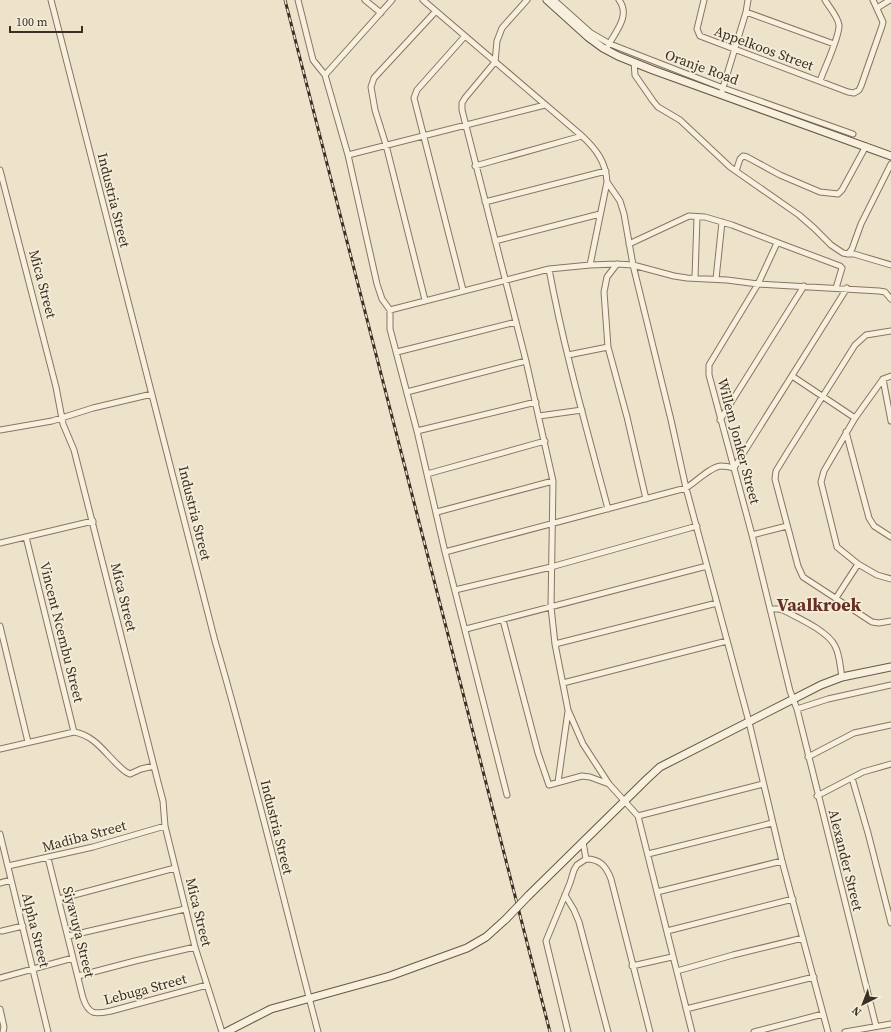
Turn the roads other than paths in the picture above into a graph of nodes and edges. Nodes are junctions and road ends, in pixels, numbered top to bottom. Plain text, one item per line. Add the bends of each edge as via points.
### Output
1 (51, 0) edge
2 (298, 0) edge
3 (365, 0) edge
4 (392, 0) edge
5 (423, 0) edge
6 (527, 0) edge
7 (547, 0) edge
8 (554, 0) edge
9 (619, 0) edge
10 (704, 0) edge
11 (748, 0) edge
12 (825, 0) edge
13 (873, 0) edge
14 (890, 0) edge
15 (877, 8) junction
16 (436, 11) junction
17 (381, 12) junction
18 (746, 12) junction
19 (465, 36) junction
20 (834, 44) junction
21 (608, 47) junction
22 (735, 50) junction
23 (495, 62) junction
24 (634, 62) junction
25 (325, 75) junction
26 (820, 81) junction
27 (722, 91) junction
28 (545, 105) junction
29 (465, 126) junction
30 (853, 134) dead end
31 (424, 135) junction
32 (582, 136) junction
33 (386, 145) junction
34 (866, 146) junction
35 (348, 155) junction
36 (891, 156) edge
37 (891, 164) edge
38 (475, 166) junction
39 (0, 170) edge
40 (606, 171) junction
41 (736, 171) junction
42 (607, 182) junction
43 (485, 202) junction
44 (600, 214) junction
45 (697, 217) junction
46 (722, 222) junction
47 (495, 241) junction
48 (777, 243) junction
49 (629, 244) junction
50 (848, 254) junction
51 (617, 264) junction
52 (590, 265) junction
53 (633, 265) junction
54 (891, 265) edge
55 (549, 269) junction
56 (695, 278) junction
57 (716, 279) junction
58 (505, 280) junction
59 (758, 284) junction
60 (804, 286) junction
61 (836, 288) junction
62 (847, 288) junction
63 (463, 290) junction
64 (425, 300) junction
65 (891, 300) edge
66 (390, 310) junction
67 (516, 322) junction
68 (891, 331) edge
69 (608, 347) junction
70 (397, 352) junction
71 (568, 355) junction
72 (526, 361) junction
73 (792, 376) junction
74 (891, 376) edge
75 (883, 379) junction
76 (407, 392) junction
77 (152, 394) junction
78 (823, 396) junction
79 (536, 402) junction
80 (582, 410) junction
81 (539, 416) junction
82 (61, 418) junction
83 (855, 418) junction
84 (720, 420) junction
85 (891, 421) edge
86 (0, 430) edge
87 (417, 431) junction
88 (846, 432) junction
89 (544, 441) junction
90 (734, 468) junction
91 (427, 474) junction
92 (553, 481) junction
93 (686, 488) junction
94 (646, 499) junction
95 (608, 509) junction
96 (437, 512) junction
97 (93, 521) junction
98 (552, 524) junction
99 (698, 526) junction
100 (787, 526) junction
101 (752, 535) junction
102 (26, 537) junction
103 (891, 537) edge
104 (0, 543) edge
105 (445, 552) junction
106 (858, 564) junction
107 (707, 566) junction
108 (551, 567) junction
109 (891, 579) edge
110 (455, 590) junction
111 (836, 598) junction
112 (717, 603) junction
113 (551, 607) junction
114 (770, 609) junction
115 (503, 620) junction
116 (891, 621) edge
117 (0, 626) edge
118 (466, 629) junction
119 (727, 641) junction
120 (555, 644) junction
121 (891, 667) edge
122 (842, 677) junction
123 (563, 683) junction
124 (891, 685) edge
125 (793, 700) junction
126 (796, 709) junction
127 (568, 710) junction
128 (749, 722) junction
129 (891, 725) edge
130 (74, 732) junction
131 (28, 742) junction
132 (0, 749) edge
133 (808, 757) junction
134 (891, 764) edge
135 (154, 766) junction
136 (852, 778) junction
137 (558, 782) junction
138 (609, 784) junction
139 (763, 784) junction
140 (507, 795) dead end
141 (817, 796) junction
142 (625, 800) junction
143 (638, 816) junction
144 (772, 823) junction
145 (165, 826) junction
146 (0, 835) edge
147 (583, 842) junction
148 (648, 854) junction
149 (48, 858) junction
150 (586, 859) junction
151 (782, 861) junction
152 (8, 866) junction
153 (175, 868) junction
154 (11, 880) junction
155 (0, 883) edge
156 (658, 892) junction
157 (565, 895) junction
158 (59, 899) junction
159 (793, 899) junction
160 (185, 909) junction
161 (891, 923) edge
162 (23, 926) junction
163 (667, 931) junction
164 (2, 932) dead end
165 (68, 936) junction
166 (803, 938) junction
167 (195, 947) junction
168 (672, 957) junction
169 (74, 958) junction
170 (632, 966) junction
171 (33, 969) junction
172 (677, 972) junction
173 (78, 976) junction
174 (814, 977) junction
175 (0, 978) edge
176 (207, 985) junction
177 (309, 998) junction
178 (0, 1009) edge
179 (686, 1009) junction
180 (90, 1011) joint
181 (823, 1014) junction
182 (891, 1024) edge
183 (876, 1026) junction
184 (3, 1032) edge
185 (48, 1032) edge
186 (222, 1032) edge
187 (226, 1032) edge
188 (318, 1032) edge
189 (568, 1032) edge
190 (608, 1032) edge
191 (650, 1032) edge
192 (692, 1032) edge
193 (754, 1032) edge
194 (828, 1032) edge
195 (845, 1032) edge

1 - 77 street, Industria Street
2 - 25 street via 313,60
3 - 17 street
4 - 17 street
5 - 16 street
6 - 23 street via 502,28 497,41
7 - 21 street via 588,37
8 - 21 street, Oranje Road
9 - 21 street via 623,6 623,16
10 - 22 street, Appelkoos Street via 698,34 702,38
11 - 18 street
12 - 20 street via 838,21
13 - 15 street
14 - 15 street
15 - 26 street, Appelkoos Street via 883,22 861,86 856,93
16 - 19 street
16 - 33 street via 372,83 375,110
17 - 25 street
18 - 20 street
18 - 22 street
19 - 23 street
19 - 31 street via 415,93 414,103
20 - 26 street
21 - 24 street
21 - 27 street, Oranje Road
22 - 26 street, Appelkoos Street
22 - 27 street
23 - 28 street
23 - 29 street via 462,103
24 - 27 street
24 - 41 street via 635,75 658,107 680,120
25 - 35 street
27 - 30 street, Oranje Road
27 - 34 street
28 - 29 street
28 - 32 street
29 - 31 street
29 - 38 street
31 - 33 street
31 - 63 street
32 - 38 street
32 - 40 street via 599,154
33 - 35 street
33 - 64 street
34 - 36 street
34 - 41 street via 838,194 820,192 743,156
35 - 66 street via 377,284 382,299
37 - 50 street
38 - 43 street
39 - 82 street, Mica Street via 56,387
40 - 42 street
40 - 43 street
41 - 50 street via 799,215 831,246 843,254
42 - 44 street
42 - 49 street via 620,201
43 - 47 street
44 - 47 street
44 - 52 street
45 - 46 street
45 - 49 street via 690,216
45 - 56 street
46 - 48 street
46 - 57 street
47 - 58 street
48 - 59 street, Willem Jonker Street
48 - 61 street via 840,266 842,268
49 - 53 street
50 - 54 street
51 - 52 street
51 - 53 street
51 - 69 street via 607,277 604,292
52 - 55 street
53 - 56 street via 674,276
53 - 93 street
55 - 58 street
55 - 71 street
56 - 57 street
57 - 59 street
58 - 63 street
58 - 67 street
59 - 60 street
59 - 84 street, Willem Jonker Street via 709,365
60 - 61 street
60 - 84 street
61 - 62 street
62 - 65 street via 882,291 888,294
62 - 73 street
63 - 64 street
64 - 66 street
66 - 70 street via 390,329
67 - 70 street
67 - 72 street
68 - 78 street via 866,335 859,341
69 - 71 street
69 - 94 street
70 - 76 street
71 - 80 street
72 - 76 street
72 - 79 street
73 - 78 street
73 - 90 street
74 - 75 street
75 - 83 street
75 - 85 street
76 - 87 street
77 - 82 street
77 - 177 street, Industria Street
78 - 83 street
78 - 100 street via 775,474
79 - 81 street
79 - 87 street
80 - 81 street
80 - 95 street
81 - 89 street
82 - 86 street
82 - 97 street, Mica Street via 74,450
83 - 88 street
84 - 90 street, Willem Jonker Street
87 - 91 street
88 - 103 street via 869,518 874,526
88 - 106 street via 824,471 821,485 836,544
89 - 91 street
89 - 92 street
90 - 93 street via 724,466 712,469
90 - 101 street, Willem Jonker Street
91 - 96 street
92 - 96 street
92 - 98 street
93 - 94 street
93 - 99 street
94 - 95 street
95 - 98 street
96 - 105 street
97 - 102 street
97 - 135 street, Mica Street
98 - 105 street
98 - 108 street
99 - 107 street
99 - 108 street
100 - 101 street
100 - 111 street via 800,574
101 - 114 street, Willem Jonker Street
102 - 104 street
102 - 130 street, Vincent Ncembu Street
105 - 110 street
106 - 109 street via 877,575
106 - 111 street
107 - 112 street
107 - 113 street
108 - 110 street
108 - 113 street
110 - 118 street
111 - 116 street via 872,622
112 - 119 street
112 - 120 street
113 - 115 street
113 - 120 street
114 - 122 street via 783,610 832,641 837,649
114 - 125 street, Willem Jonker Street
115 - 118 street
115 - 137 street via 543,769 549,785
117 - 131 street
118 - 140 street
119 - 123 street
119 - 128 street
120 - 123 street
121 - 122 street
122 - 125 street
123 - 127 street
124 - 126 street
125 - 126 street, Alexander Street
125 - 128 street
126 - 133 street, Alexander Street
127 - 137 street
127 - 138 street via 583,744
128 - 139 street
128 - 142 street via 660,767
129 - 133 street via 854,733
130 - 131 street
130 - 135 street via 81,733 98,744 130,774
131 - 132 street
133 - 141 street, Alexander Street
134 - 136 street via 872,768
135 - 145 street, Mica Street via 163,801
136 - 141 street
136 - 161 street
137 - 138 street via 582,776
138 - 142 street
139 - 143 street
139 - 144 street
141 - 183 street, Alexander Street
142 - 143 street
142 - 147 street
143 - 148 street
144 - 148 street
144 - 151 street
145 - 149 street, Madiba Street
145 - 153 street, Mica Street
146 - 152 street, Alpha Street
147 - 150 street
147 - 177 street, bridge via 506,919 481,940 459,951 390,976
148 - 156 street
149 - 152 street, Madiba Street
149 - 158 street, Siyavuya Street
150 - 157 street via 574,870
150 - 170 street via 594,859 608,871
151 - 156 street
151 - 159 street
152 - 154 street, Alpha Street
153 - 158 street
153 - 160 street, Mica Street
154 - 155 street
154 - 162 street, Alpha Street
156 - 163 street
157 - 189 street via 546,941
157 - 190 street via 579,922
158 - 165 street, Siyavuya Street
159 - 163 street
159 - 166 street
160 - 165 street
160 - 167 street, Mica Street
162 - 164 street
162 - 171 street, Alpha Street
163 - 168 street
165 - 169 street, Siyavuya Street
166 - 172 street
166 - 174 street
167 - 173 street
167 - 176 street, Mica Street
168 - 170 street
168 - 172 street
169 - 171 street
169 - 173 street, Siyavuya Street
170 - 191 street
171 - 175 street
171 - 185 street, Alpha Street
172 - 179 street
173 - 180 street, Siyavuya Street via 86,1006
174 - 179 street
174 - 181 street
176 - 180 street, Lebuga Street via 111,1011
176 - 186 street, Mica Street
177 - 187 street via 271,1009
177 - 188 street, Industria Street
178 - 184 street
179 - 192 street
181 - 193 street
181 - 194 street
182 - 183 street
183 - 195 street

